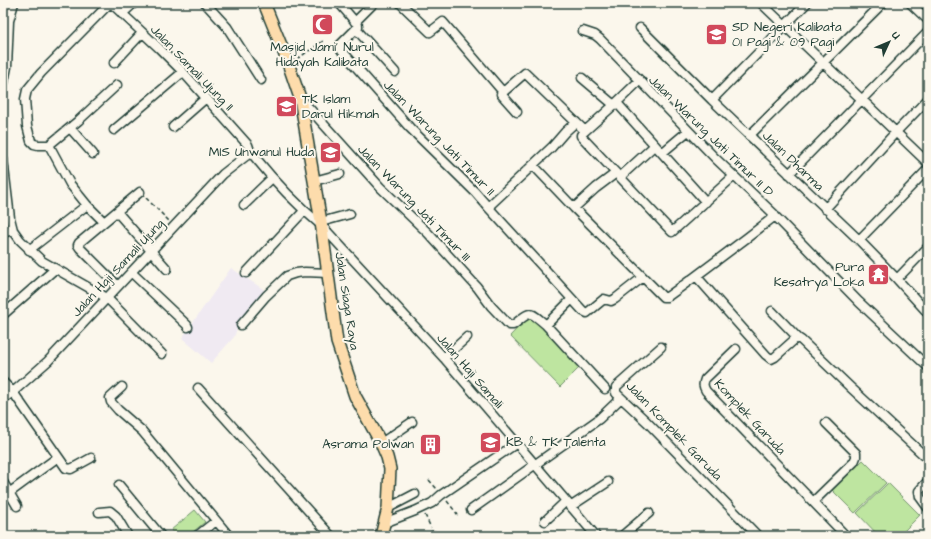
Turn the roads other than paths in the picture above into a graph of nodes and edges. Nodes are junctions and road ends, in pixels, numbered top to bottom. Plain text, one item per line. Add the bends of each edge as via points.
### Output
1 (14, 3) edge
2 (110, 3) edge
3 (134, 3) edge
4 (205, 3) edge
5 (264, 3) edge
6 (339, 3) edge
7 (374, 3) edge
8 (400, 3) edge
9 (761, 3) edge
10 (807, 3) edge
11 (883, 3) edge
12 (910, 3) edge
13 (122, 14) junction
14 (6, 20) edge
15 (928, 20) edge
16 (785, 25) junction
17 (356, 26) junction
18 (640, 28) dead end
19 (583, 31) dead end
20 (928, 32) edge
21 (142, 33) junction
22 (823, 62) junction
23 (114, 63) dead end
24 (183, 72) junction
25 (395, 72) dead end
26 (582, 78) dead end
27 (261, 80) dead end
28 (640, 80) junction
29 (117, 85) dead end
30 (3, 87) edge
31 (502, 93) junction
32 (206, 98) junction
33 (300, 98) junction
34 (928, 99) edge
35 (712, 100) junction
36 (862, 100) junction
37 (615, 104) junction
38 (517, 112) dead end
39 (576, 122) junction
40 (173, 126) dead end
41 (70, 128) junction
42 (114, 130) dead end
43 (688, 130) junction
44 (585, 131) junction
45 (896, 132) junction
46 (749, 136) junction
47 (49, 145) junction
48 (655, 145) junction
49 (662, 152) junction
50 (93, 154) dead end
51 (250, 154) junction
52 (3, 159) edge
53 (928, 163) edge
54 (533, 165) junction
55 (928, 169) edge
56 (340, 174) dead end
57 (789, 174) junction
58 (618, 175) junction
59 (734, 176) junction
60 (272, 178) junction
61 (314, 181) junction
62 (140, 192) road end
63 (706, 202) junction
64 (87, 205) junction
65 (244, 205) dead end
66 (488, 207) junction
67 (574, 208) junction
68 (826, 209) junction
69 (304, 211) junction
70 (117, 212) junction
71 (350, 214) dead end
72 (775, 216) junction
73 (104, 222) junction
74 (322, 224) junction
75 (13, 230) junction
76 (3, 233) edge
77 (859, 240) junction
78 (928, 247) edge
79 (29, 250) junction
80 (151, 250) junction
81 (55, 269) junction
82 (167, 269) dead end
83 (131, 272) junction
84 (246, 273) dead end
85 (328, 273) junction
86 (696, 276) junction
87 (643, 277) junction
88 (897, 279) junction
89 (118, 286) junction
90 (107, 298) junction
91 (572, 299) junction
92 (772, 311) dead end
93 (928, 312) edge
94 (5, 313) dead end
95 (241, 325) dead end
96 (546, 325) junction
97 (188, 327) dead end
98 (467, 337) dead end
99 (798, 338) junction
100 (662, 347) dead end
101 (736, 349) dead end
102 (162, 354) dead end
103 (444, 358) junction
104 (928, 367) edge
105 (3, 376) edge
106 (3, 382) edge
107 (122, 387) dead end
108 (198, 388) dead end
109 (605, 389) dead end
110 (15, 391) junction
111 (622, 398) junction
112 (3, 399) edge
113 (412, 422) dead end
114 (826, 423) dead end
115 (381, 444) junction
116 (517, 444) junction
117 (58, 457) junction
118 (91, 458) dead end
119 (928, 459) edge
120 (535, 465) junction
121 (928, 481) edge
122 (3, 482) edge
123 (608, 482) dead end
124 (118, 485) dead end
125 (9, 493) junction
126 (415, 494) dead end
127 (813, 502) junction
128 (568, 504) junction
129 (17, 506) dead end
130 (388, 508) junction
131 (928, 508) edge
132 (471, 510) dead end
133 (99, 512) dead end
134 (649, 513) dead end
135 (216, 521) junction
136 (545, 521) dead end
137 (384, 523) junction
138 (128, 536) edge
139 (161, 536) edge
140 (197, 536) edge
141 (228, 536) edge
142 (332, 536) edge
143 (381, 536) edge
144 (596, 536) edge
145 (622, 536) edge
146 (758, 536) edge
147 (846, 536) edge

1 - 14 street
2 - 13 street, Jalan Samali Ujung II
2 - 47 street via 27,90 27,126 31,141 38,145
3 - 13 street
4 - 27 street via 226,27
5 - 33 main road, Jalan Siaga Raya
6 - 17 street
7 - 17 street
8 - 31 street via 430,32 442,22
9 - 16 street
10 - 16 street
11 - 22 street
12 - 15 street
13 - 21 street, Jalan Samali Ujung II
14 - 30 street via 7,67
16 - 22 street
16 - 35 street
17 - 25 street
17 - 66 street, Jalan Warung Jati Timur II via 340,45 342,51 410,128
18 - 35 street, Jalan Dharma
19 - 28 street via 600,39
20 - 36 street
21 - 23 street
21 - 24 street, Jalan Samali Ujung II
22 - 36 street
22 - 46 street
24 - 32 street, Jalan Samali Ujung II
24 - 42 street
26 - 37 street
28 - 37 street, Jalan Warung Jati Timur II D
28 - 43 street, Jalan Warung Jati Timur II D
29 - 41 street
31 - 38 street
31 - 39 street via 526,73
32 - 40 street
32 - 51 street, Jalan Samali Ujung II via 248,145
33 - 61 main road, Jalan Siaga Raya
33 - 96 street, Jalan Warung Jati Timur III via 380,187 428,233 509,325 530,314
34 - 45 street
35 - 46 street, Jalan Dharma
36 - 45 street
36 - 57 street
37 - 44 street, Jalan Warung Jati Timur II D
37 - 48 street
39 - 44 street
39 - 54 street, Jalan Warung Jati Timur II
41 - 47 street
41 - 50 street
43 - 49 street
43 - 59 street, Jalan Warung Jati Timur II D
44 - 58 street via 581,136
45 - 53 street
45 - 68 street
46 - 57 street, Jalan Dharma
47 - 64 street via 70,184
48 - 49 street
48 - 58 street
49 - 63 street
51 - 60 street, Jalan Samali Ujung II
51 - 80 street, Jalan Haji Samali Ujung via 223,174
52 - 75 street
54 - 66 street, Jalan Warung Jati Timur II
54 - 67 street
55 - 77 street
56 - 61 street
57 - 68 street, Jalan Dharma
58 - 63 street via 672,232
58 - 67 street via 596,188
59 - 63 street
59 - 72 street, Jalan Warung Jati Timur II D
60 - 65 street
60 - 69 street, Jalan Haji Samali
61 - 74 main road, Jalan Siaga Raya
62 - 70 street
64 - 73 street
64 - 79 street
66 - 91 street
67 - 87 street
68 - 77 street, Jalan Dharma
69 - 74 street, Jalan Haji Samali
69 - 84 street
70 - 73 street
70 - 80 street
71 - 74 street
72 - 86 street
72 - 104 street, Jalan Warung Jati Timur II D via 859,302
73 - 89 street via 78,245
74 - 85 main road, Jalan Siaga Raya
74 - 103 street, Jalan Haji Samali
75 - 76 street
75 - 79 street
77 - 88 street, Jalan Dharma
78 - 88 street
79 - 81 street
80 - 82 street
80 - 83 street, Jalan Haji Samali Ujung
81 - 90 street
81 - 94 street
83 - 89 street, Jalan Haji Samali Ujung
83 - 97 street
85 - 95 street via 305,272 287,276
85 - 115 main road, Jalan Siaga Raya via 338,347 355,396
86 - 87 street via 668,297 663,297
86 - 99 street via 771,359
87 - 91 street via 615,299 604,299 588,313
88 - 93 street, Jalan Dharma
89 - 90 street, Jalan Haji Samali Ujung
90 - 102 street
90 - 110 street, Jalan Haji Samali Ujung via 48,361
91 - 96 street
92 - 99 street
96 - 109 street
98 - 103 street
99 - 119 street
100 - 111 street, Jalan Komplek Garuda via 616,387 616,392
101 - 127 street, Komplek Garuda via 705,379 703,383 706,391
103 - 116 street, Jalan Haji Samali
105 - 110 street
106 - 110 street
107 - 135 street via 110,398 111,402 142,431
108 - 142 street
110 - 112 street, Jalan Haji Samali Ujung
110 - 117 street
111 - 120 street
111 - 146 street, Jalan Komplek Garuda
113 - 115 street
114 - 127 street via 856,453 856,457 854,462
115 - 130 main road, Jalan Siaga Raya via 390,469
116 - 120 street, Jalan Haji Samali
116 - 137 street via 432,503
117 - 118 street via 69,469
117 - 125 street
120 - 128 street, Jalan Haji Samali
120 - 132 street
121 - 131 street via 920,491 920,497
122 - 125 street
123 - 128 street
124 - 139 street
125 - 129 street
126 - 130 street
127 - 147 street, Komplek Garuda
128 - 136 street
128 - 144 street, Jalan Haji Samali
130 - 137 main road, Jalan Siaga Raya
133 - 138 street via 110,511
134 - 145 street
135 - 140 street
135 - 141 street
137 - 143 main road, Jalan Siaga Raya

